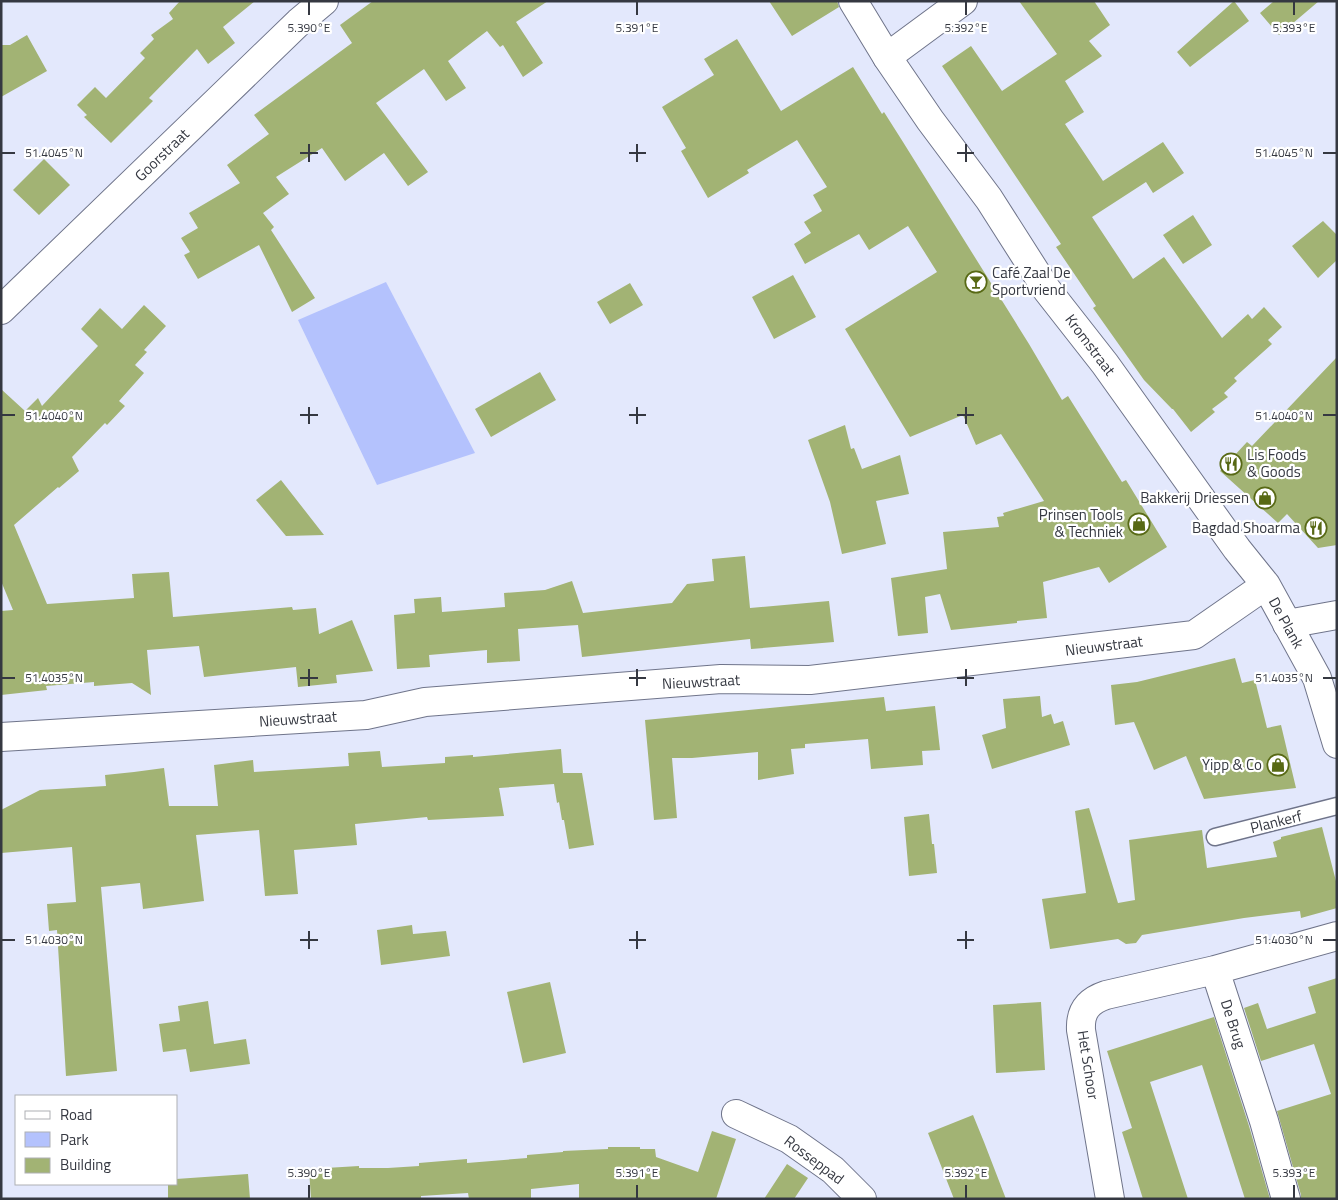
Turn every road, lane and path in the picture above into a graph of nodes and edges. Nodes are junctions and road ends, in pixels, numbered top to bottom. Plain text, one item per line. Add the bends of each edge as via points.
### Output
1 (324, 1) edge
2 (853, 1) edge
3 (963, 1) edge
4 (887, 57) junction
5 (1, 310) edge
6 (1266, 585) junction
7 (1337, 616) edge
8 (1287, 624) junction
9 (1, 737) edge
10 (1337, 744) edge
11 (1337, 806) edge
12 (1215, 837) dead end
13 (1337, 936) edge
14 (1215, 970) junction
15 (736, 1114) dead end
16 (862, 1199) edge
17 (1110, 1199) edge
18 (1286, 1199) edge

1 - 5 street, Goorstraat
2 - 4 street, Kromstraat
3 - 4 street
4 - 6 street, Kromstraat via 988,199 1047,290
6 - 8 street, De Plank
6 - 9 street, Nieuwstraat via 1194,635 810,680 721,679 425,702 366,715
7 - 8 street
8 - 10 street, De Plank via 1317,678
11 - 12 lane, Plankerf
13 - 14 street
14 - 17 street, Het Schoor via 1096,998 1084,1012 1081,1030
14 - 18 street, De Brug
15 - 16 street, Rosseppad via 789,1138 833,1170

